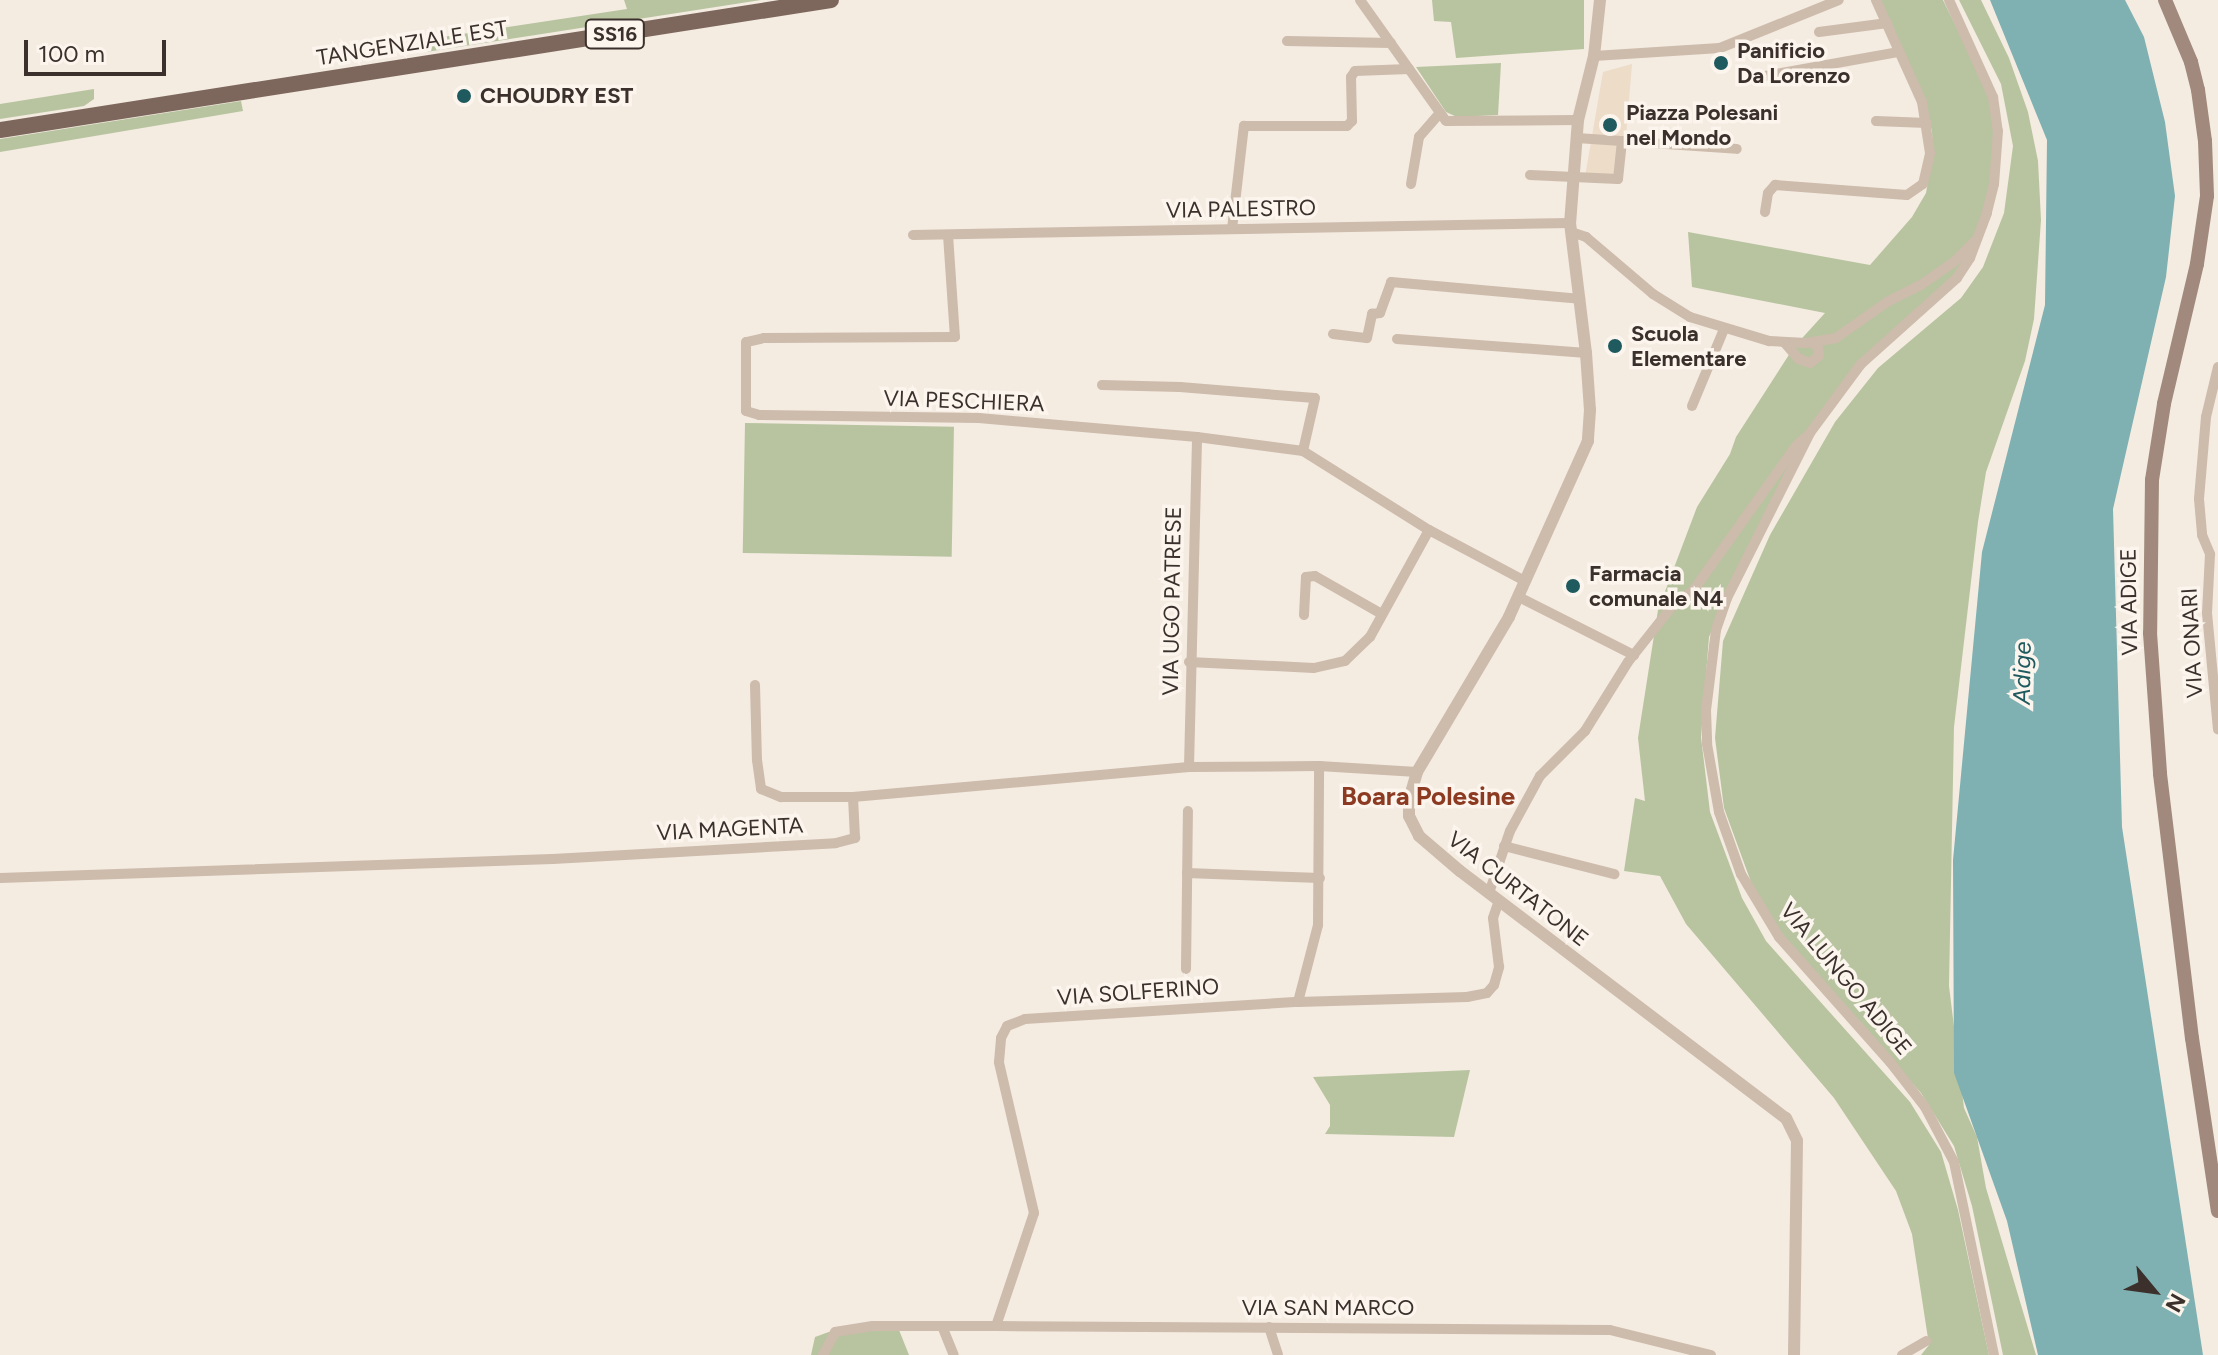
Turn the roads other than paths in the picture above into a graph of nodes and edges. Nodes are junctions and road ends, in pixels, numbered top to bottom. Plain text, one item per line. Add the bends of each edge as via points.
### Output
1 (831, 0) edge
2 (1360, 0) edge
3 (1600, 0) edge
4 (1806, 0) edge
5 (1839, 0) edge
6 (1876, 0) edge
7 (1949, 0) edge
8 (2165, 0) edge
9 (1801, 13) junction
10 (1887, 23) junction
11 (1819, 32) dead end
12 (1287, 41) dead end
13 (1391, 43) junction
14 (1898, 52) junction
15 (1594, 56) junction
16 (1409, 69) junction
17 (1748, 79) dead end
18 (1440, 113) junction
19 (1578, 120) junction
20 (1876, 121) dead end
21 (1927, 123) junction
22 (0, 130) edge
23 (1577, 138) junction
24 (1622, 141) junction
25 (1737, 149) dead end
26 (1530, 175) dead end
27 (1572, 175) junction
28 (1411, 184) dead end
29 (1765, 212) dead end
30 (1570, 228) junction
31 (1232, 229) junction
32 (913, 235) dead end
33 (948, 235) junction
34 (1979, 236) junction
35 (1580, 299) junction
36 (1724, 329) junction
37 (1333, 334) dead end
38 (1397, 339) dead end
39 (1784, 342) junction
40 (1812, 342) junction
41 (1586, 353) junction
42 (2218, 367) edge
43 (1102, 385) dead end
44 (1692, 406) dead end
45 (1810, 433) junction
46 (1197, 437) junction
47 (1303, 451) junction
48 (1429, 530) junction
49 (2214, 556) edge
50 (1525, 581) junction
51 (1519, 597) junction
52 (1382, 614) junction
53 (1304, 615) dead end
54 (1634, 655) junction
55 (1189, 662) junction
56 (755, 685) dead end
57 (2218, 729) edge
58 (1319, 766) junction
59 (1189, 767) junction
60 (1417, 772) junction
61 (853, 797) junction
62 (1188, 811) dead end
63 (1504, 846) junction
64 (1187, 873) junction
65 (1614, 874) dead end
66 (0, 878) edge
67 (1320, 878) junction
68 (1494, 897) junction
69 (1186, 969) dead end
70 (1298, 1002) junction
71 (2218, 1211) edge
72 (942, 1326) junction
73 (996, 1326) junction
74 (1269, 1327) junction
75 (1926, 1341) dead end
76 (823, 1355) edge
77 (954, 1355) edge
78 (1278, 1355) edge
79 (1711, 1355) edge
80 (1794, 1355) edge
81 (1902, 1355) edge
82 (1994, 1355) edge

1 - 22 main road, TANGENZIALE EST / SS16
2 - 13 street
3 - 15 street, VIA CURTATONE
4 - 9 street
5 - 9 street
6 - 10 street
7 - 34 street, VIA LUNGO ADIGE via 1984,74 1998,131 1994,184
8 - 71 main road, VIA ADIGE via 2198,90 2207,196 2152,480 2150,633 2164,805
9 - 15 street via 1720,48
10 - 11 street
10 - 14 street
12 - 13 street
13 - 16 street
14 - 17 street
14 - 21 street
15 - 19 street, VIA CURTATONE
16 - 18 street
16 - 31 street via 1355,71 1352,121 1347,126 1244,126
18 - 19 street via 1446,121
18 - 28 street via 1419,137
19 - 23 street, VIA CURTATONE
20 - 21 street
21 - 29 street via 1930,153 1923,184 1907,195 1775,185
23 - 24 street
23 - 27 street, VIA CURTATONE
24 - 25 street
24 - 27 street via 1618,179
26 - 27 street
27 - 30 street, VIA CURTATONE
30 - 31 street, VIA PALESTRO
30 - 35 street, VIA CURTATONE
30 - 36 street via 1653,294 1690,317
31 - 33 street, VIA PALESTRO
32 - 33 street, VIA PALESTRO
33 - 46 street, VIA PESCHIERA via 955,337 746,342 746,411 979,418
34 - 40 street via 1921,285 1836,338
34 - 45 street, VIA LUNGO ADIGE via 1957,278 1861,364
35 - 37 street via 1391,282 1380,313 1372,314 1367,338
35 - 41 street, VIA CURTATONE
36 - 39 street
36 - 44 street
38 - 41 street
39 - 40 street
39 - 40 street via 1810,363 1819,356
41 - 50 street, VIA CURTATONE via 1586,452
42 - 49 street, VIA ONARI via 2206,417 2199,499 2202,535
43 - 47 street via 1315,398
45 - 54 street via 1693,591 1674,604
45 - 82 street, VIA LUNGO ADIGE via 1742,564 1716,630 1706,710 1712,781 1741,874 1761,909 1802,964 1890,1062 1940,1132 1954,1162 1968,1219
46 - 47 street, VIA PESCHIERA
46 - 55 street, VIA UGO PATRESE
47 - 48 street, VIA PESCHIERA
48 - 50 street, VIA PESCHIERA
48 - 52 street
49 - 57 street, VIA ONARI via 2207,613
50 - 51 street, VIA CURTATONE
51 - 54 street
51 - 60 street, VIA CURTATONE
52 - 53 street via 1315,576 1306,577
52 - 55 street via 1362,648 1329,666
54 - 63 street via 1585,731 1540,776
55 - 59 street, VIA UGO PATRESE
56 - 61 street via 761,789 781,797
58 - 59 street
58 - 60 street
58 - 67 street
59 - 61 street
60 - 68 street, VIA CURTATONE via 1409,800 1415,830
61 - 66 street, VIA MAGENTA via 855,838 836,843 553,859
62 - 64 street
63 - 65 street
63 - 68 street
64 - 67 street
64 - 69 street
67 - 70 street via 1318,925
68 - 70 street, VIA SOLFERINO via 1499,967 1487,993
68 - 80 street, VIA CURTATONE via 1786,1118 1797,1141
70 - 73 street, VIA SOLFERINO via 1025,1019 1007,1026 999,1062 1034,1213
72 - 73 street, VIA SAN MARCO
72 - 76 street, VIA SAN MARCO via 835,1332
72 - 77 street
73 - 74 street, VIA SAN MARCO
74 - 78 street
74 - 79 street, VIA SAN MARCO via 1610,1330
75 - 81 street

